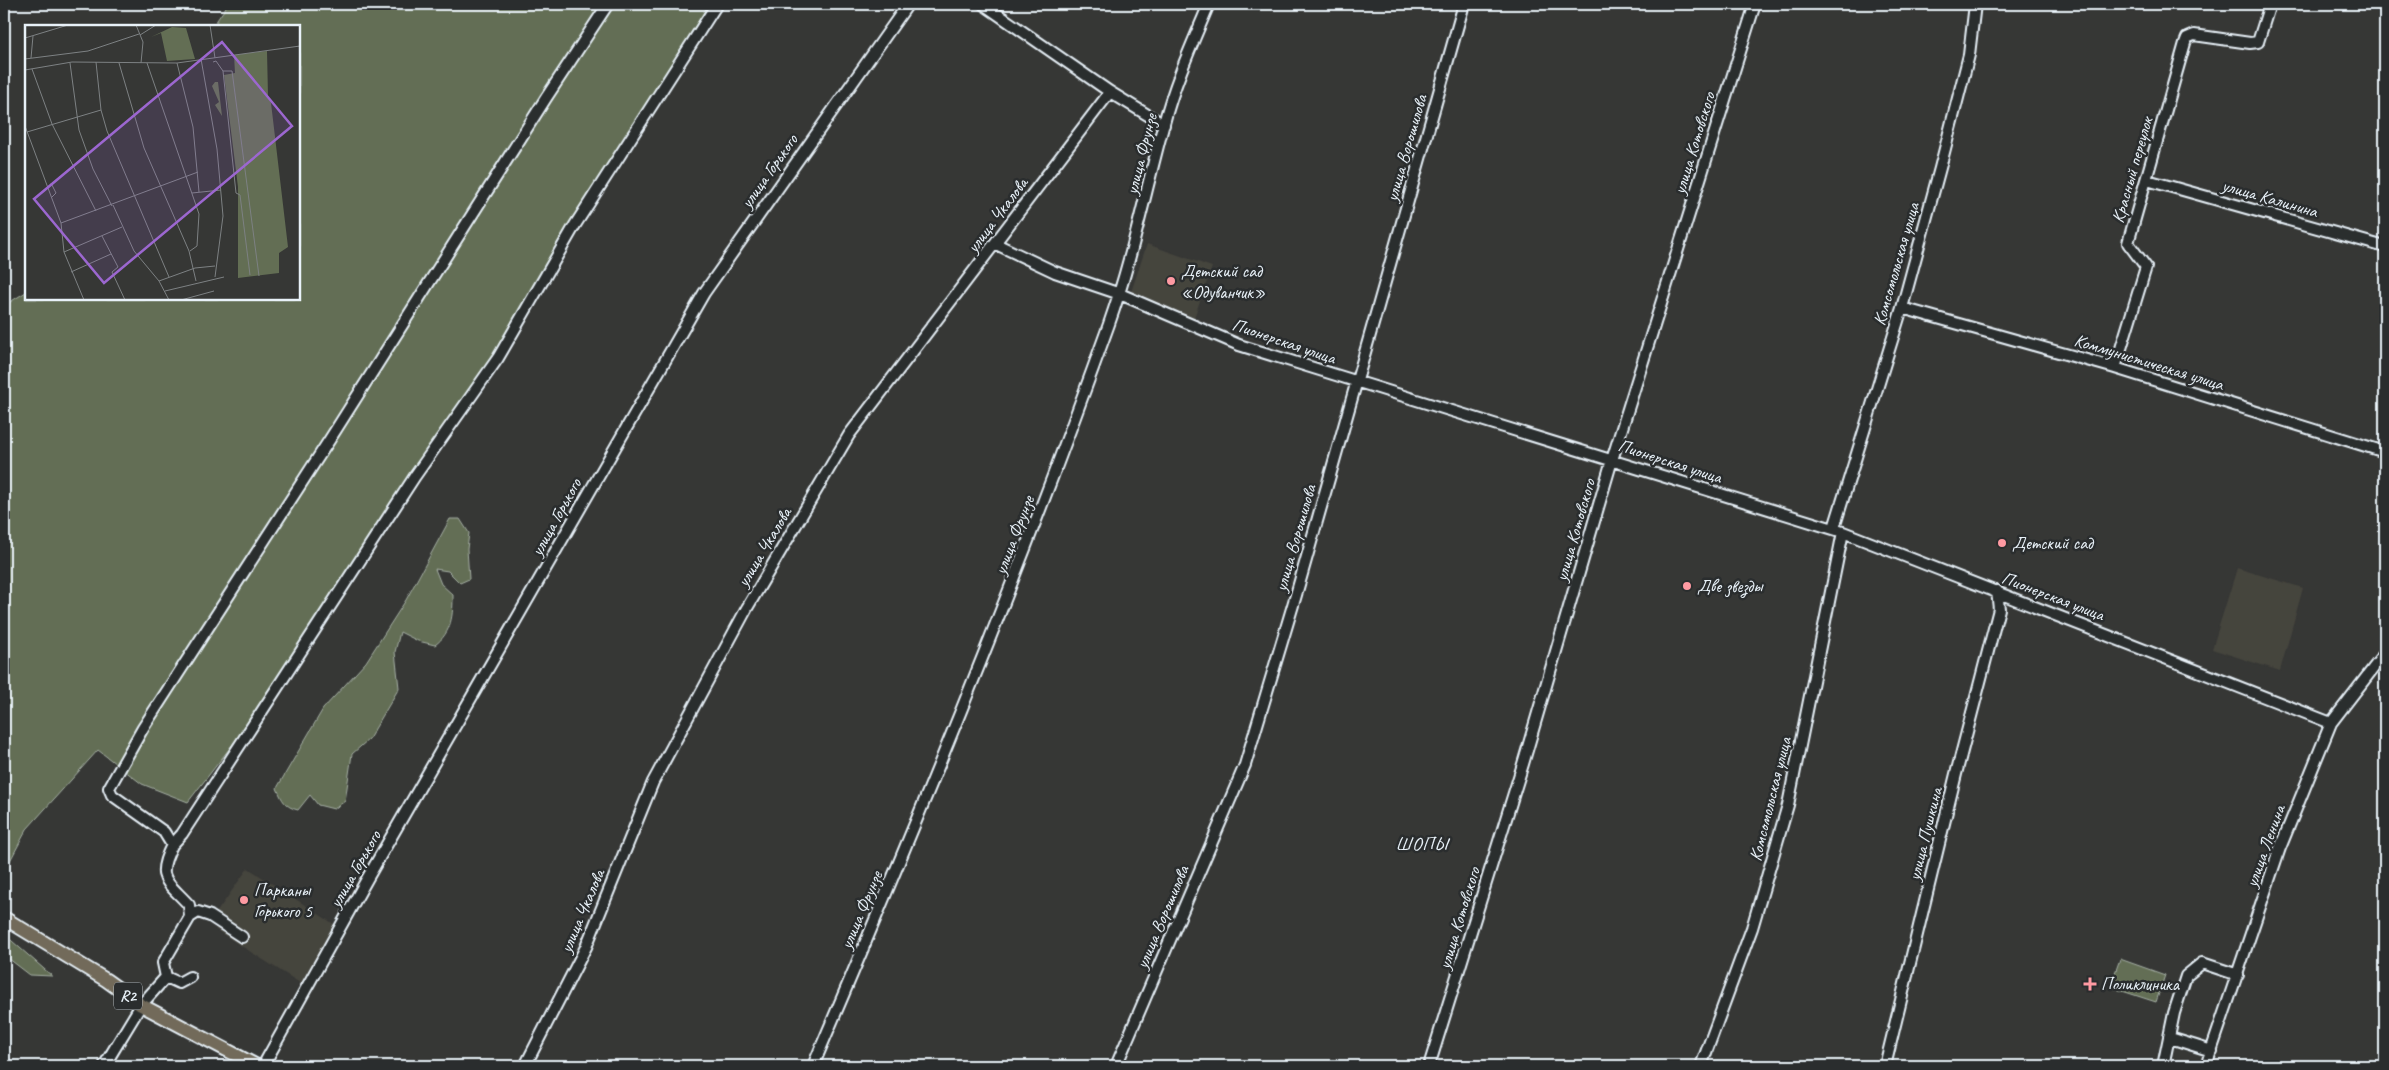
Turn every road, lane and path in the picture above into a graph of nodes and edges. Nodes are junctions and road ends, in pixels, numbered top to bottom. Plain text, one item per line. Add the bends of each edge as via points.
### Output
1 (608, 4) edge
2 (717, 4) edge
3 (908, 4) edge
4 (983, 4) edge
5 (1209, 4) edge
6 (1464, 4) edge
7 (1755, 4) edge
8 (1975, 4) edge
9 (2270, 4) edge
10 (1110, 92) junction
11 (1164, 125) junction
12 (2147, 180) junction
13 (996, 244) junction
14 (2385, 247) edge
15 (1120, 294) junction
16 (1902, 308) junction
17 (2115, 368) junction
18 (1355, 382) junction
19 (2385, 452) edge
20 (1612, 460) junction
21 (1839, 530) junction
22 (1997, 591) junction
23 (2017, 599) junction
24 (1999, 610) junction
25 (2385, 653) edge
26 (2331, 723) junction
27 (172, 845) junction
28 (190, 917) junction
29 (4, 918) edge
30 (242, 937) dead end
31 (2238, 975) junction
32 (166, 977) junction
33 (190, 977) dead end
34 (141, 1004) junction
35 (2170, 1038) junction
36 (2212, 1051) junction
37 (104, 1066) edge
38 (257, 1066) edge
39 (263, 1066) edge
40 (525, 1066) edge
41 (813, 1066) edge
42 (1116, 1066) edge
43 (1429, 1066) edge
44 (1701, 1066) edge
45 (1885, 1066) edge
46 (2163, 1066) edge
47 (2206, 1066) edge

1 - 27 street via 149,719 109,788 112,796 164,832
2 - 27 street via 575,224 498,358 415,476
3 - 39 street, улица Горького via 704,293
4 - 10 street
5 - 11 street, улица Фрунзе
6 - 18 street, улица Ворошилова
7 - 20 street, улица Котовского
8 - 16 street, Комсомольская улица via 1969,55
9 - 12 street, Красный переулок via 2261,37 2254,44 2200,35 2190,36 2185,43
10 - 11 street
10 - 13 street, улица Чкалова
11 - 15 street, улица Фрунзе
12 - 14 street, улица Калинина
12 - 17 street, Красный переулок via 2128,243 2146,267
13 - 15 street, Пионерская улица via 1055,272
13 - 40 street, улица Чкалова via 850,436 747,608 653,782 586,948
15 - 18 street, Пионерская улица via 1239,345
15 - 41 street, улица Фрунзе via 1048,494 973,684
16 - 17 street, Коммунистическая улица
16 - 21 street, Комсомольская улица
17 - 19 street, Коммунистическая улица
18 - 20 street, Пионерская улица
18 - 42 street, улица Ворошилова via 1245,764
20 - 21 street, Пионерская улица
20 - 43 street, улица Котовского via 1523,764
21 - 22 street, Пионерская улица
21 - 44 street, Комсомольская улица via 1788,804 1752,928
22 - 23 street, Пионерская улица
22 - 24 street, улица Пушкина
23 - 24 street
23 - 26 street, Пионерская улица
24 - 45 street, улица Пушкина
25 - 26 street, улица Ленина
26 - 31 street, улица Ленина via 2280,848
27 - 28 street via 163,863 164,877 189,905
28 - 30 street via 198,912 210,916
28 - 32 street via 163,964
29 - 34 main road, R2
31 - 35 street via 2202,964 2186,976
31 - 36 street, улица Ленина
32 - 33 street via 179,983
32 - 34 street
34 - 37 street
34 - 38 main road, R2
35 - 36 street
35 - 46 street
36 - 47 street, улица Ленина

